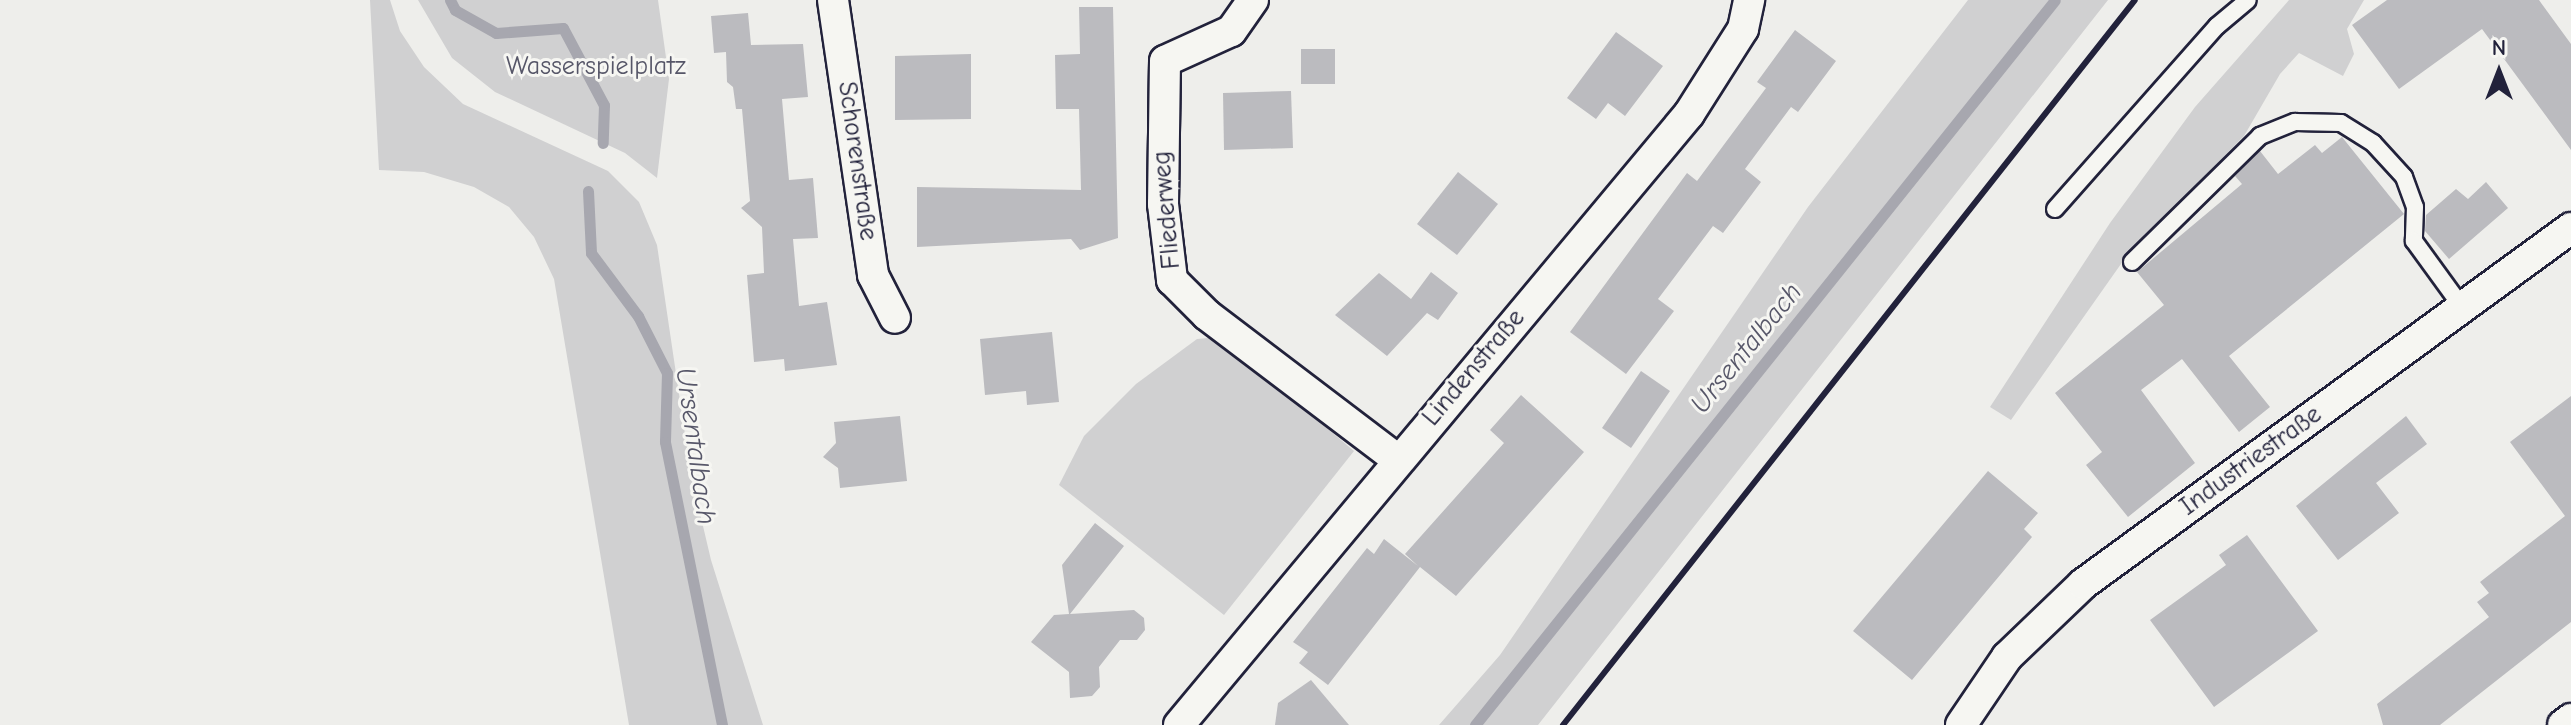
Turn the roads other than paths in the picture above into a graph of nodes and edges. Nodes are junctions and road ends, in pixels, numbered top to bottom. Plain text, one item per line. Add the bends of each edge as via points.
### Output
1 (833, 0) edge
2 (1253, 0) edge
3 (1749, 0) edge
4 (2248, 0) edge
5 (2055, 209) dead end
6 (2571, 228) edge
7 (2132, 262) dead end
8 (2462, 307) junction
9 (895, 318) dead end
10 (1397, 459) junction
11 (2571, 719) edge
12 (1179, 725) edge
13 (1961, 725) edge
14 (2563, 725) edge

1 - 9 street, Schorenstraße via 873,275
2 - 10 street, Fliederweg via 1231,31 1165,61 1163,204 1172,280 1207,315
3 - 10 street, Lindenstraße via 1743,29 1689,114
4 - 5 lane via 2217,26
6 - 8 street, Industriestraße
7 - 8 lane via 2260,136 2295,122 2341,123 2373,143 2404,177 2415,207 2414,241
8 - 13 street, Industriestraße via 2083,584 2007,657
10 - 12 street, Lindenstraße
11 - 14 street

